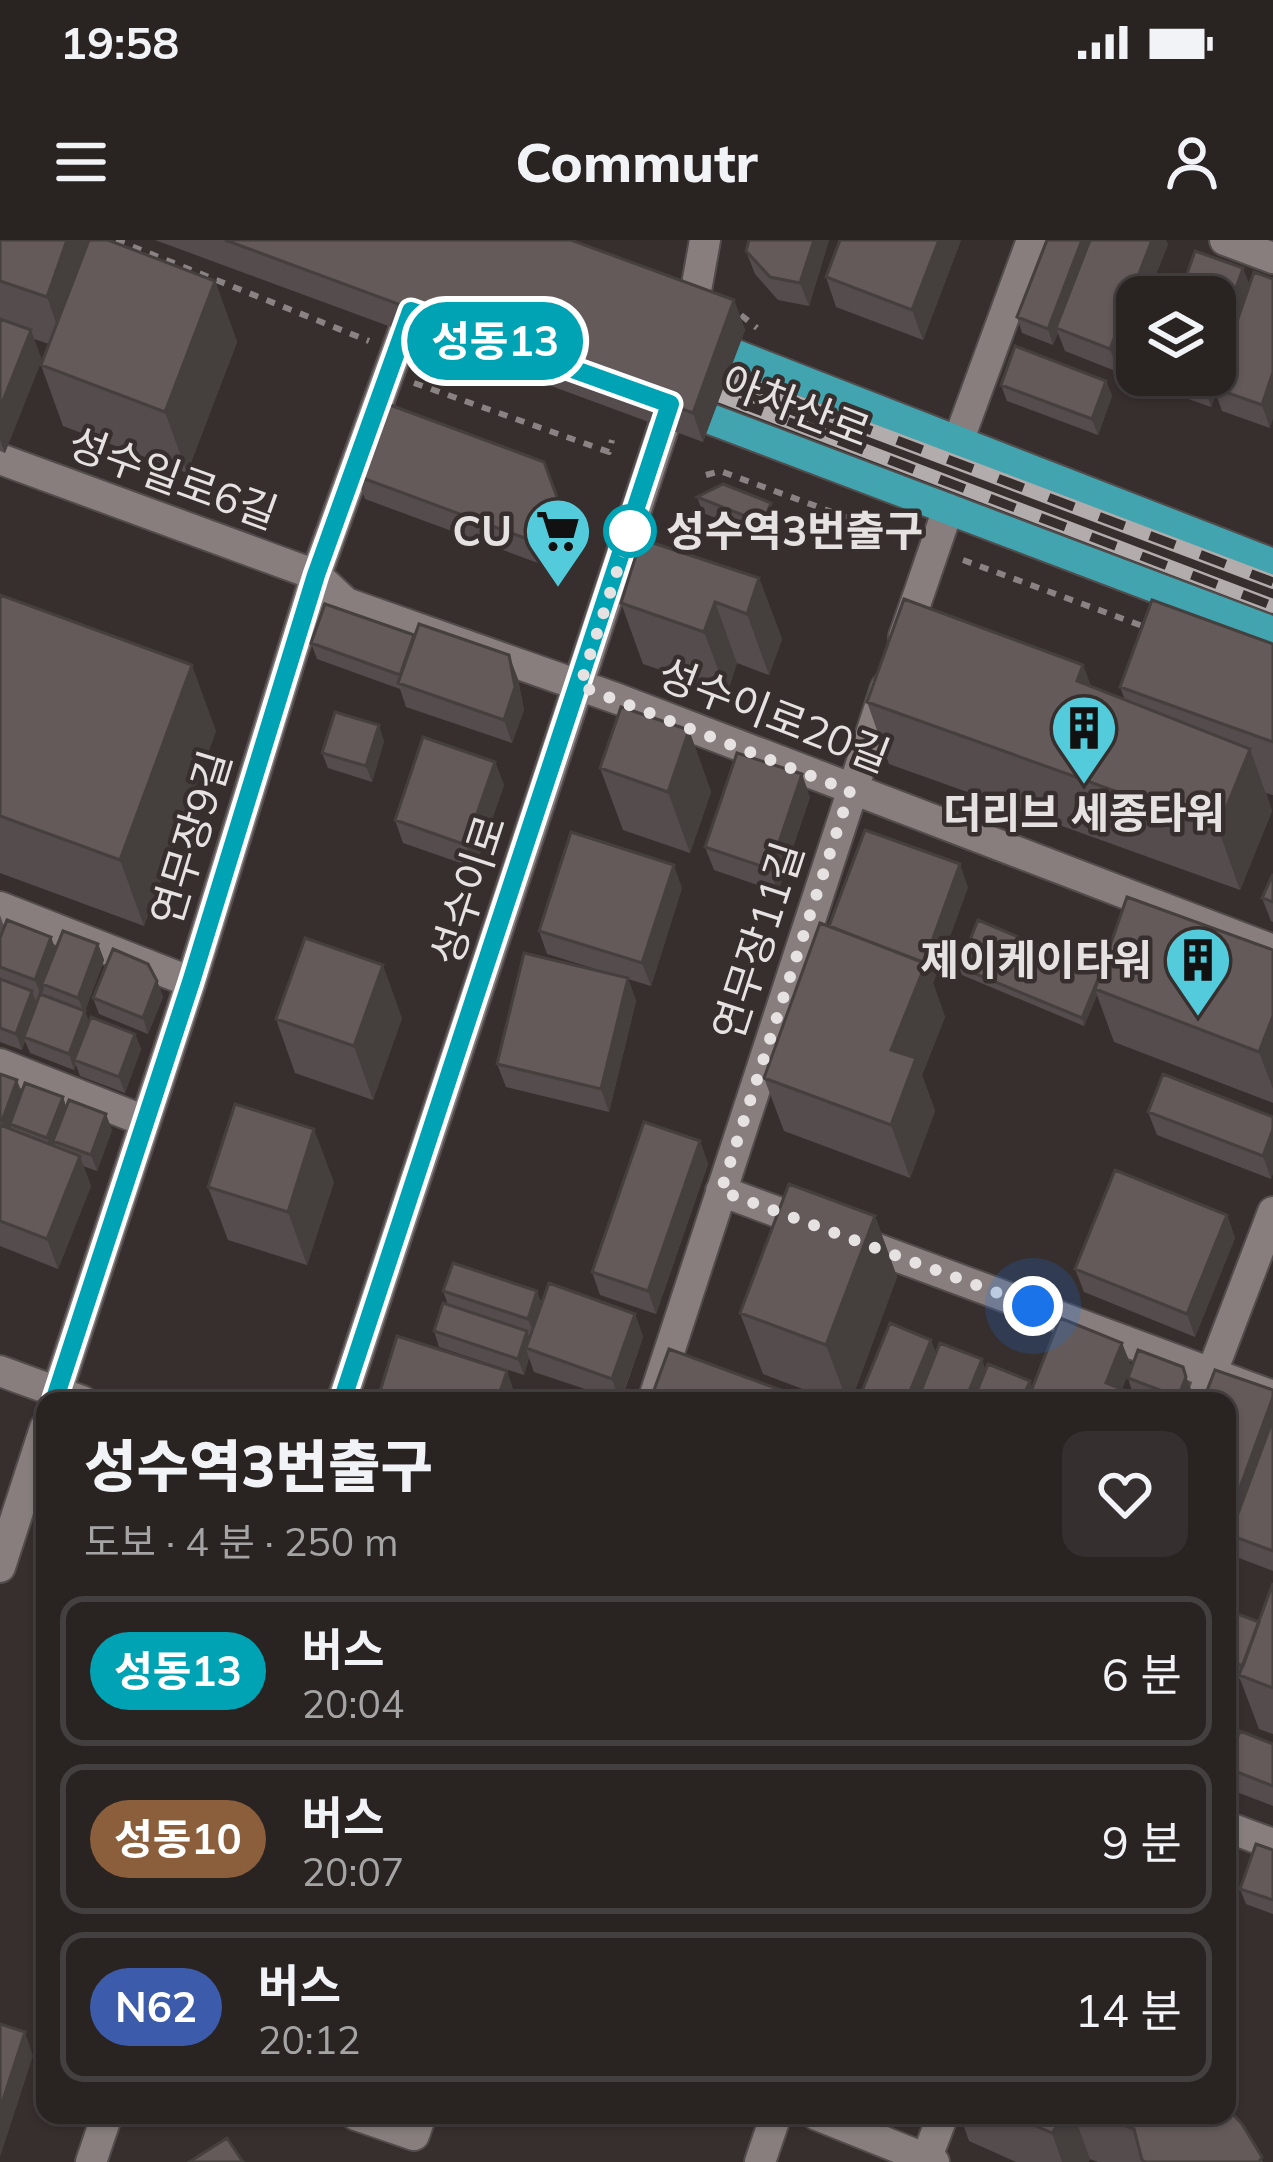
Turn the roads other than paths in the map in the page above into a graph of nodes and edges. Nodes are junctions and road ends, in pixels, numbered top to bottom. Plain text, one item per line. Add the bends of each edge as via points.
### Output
1 (705, 240) edge
2 (1031, 240) edge
3 (1225, 240) edge
4 (1273, 259) edge
5 (411, 311) edge
6 (677, 332) joint
7 (660, 400) joint
8 (959, 439) junction
9 (0, 460) edge
10 (948, 509) junction
11 (1273, 564) edge
12 (316, 575) junction
13 (1273, 632) edge
14 (580, 686) junction
15 (850, 791) junction
16 (0, 907) edge
17 (1273, 950) edge
18 (191, 982) junction
19 (0, 1064) edge
20 (145, 1121) junction
21 (721, 1191) junction
22 (1273, 1212) edge
23 (0, 1371) edge
24 (1206, 1386) edge
25 (50, 1392) edge
26 (66, 1392) edge
27 (345, 1392) edge
28 (656, 1392) edge
29 (1273, 1396) edge
30 (36, 1456) edge
31 (0, 1567) edge
32 (1236, 1830) edge
33 (1273, 1844) edge
34 (103, 2124) edge
35 (382, 2124) edge
36 (418, 2124) edge
37 (773, 2124) edge
38 (839, 2124) edge
39 (940, 2124) edge
40 (928, 2161) edge
41 (91, 2162) edge
42 (760, 2162) edge

1 - 6 street
2 - 8 street
3 - 4 street
5 - 12 street, 연무장9길
6 - 8 main road, 아차산로
7 - 10 main road, 아차산로
7 - 14 street, 성수이로
8 - 11 main road, 아차산로
9 - 12 street, 성수일로6길
10 - 13 main road, 아차산로
10 - 15 street, 연무장11길
12 - 14 street, 성수일로6길 via 346,603
12 - 18 street, 연무장9길
14 - 15 street, 성수이로20길
14 - 27 street, 성수이로
15 - 17 street, 성수이로20길
15 - 21 street, 연무장11길
16 - 18 street
18 - 20 street, 연무장9길
19 - 20 street
20 - 26 street, 연무장9길
21 - 24 street
21 - 28 street, 연무장11길
22 - 24 street
23 - 25 street
24 - 29 street
30 - 31 street
32 - 33 street
34 - 41 street
35 - 36 street via 414,2135
37 - 42 street
38 - 40 street
39 - 40 street

